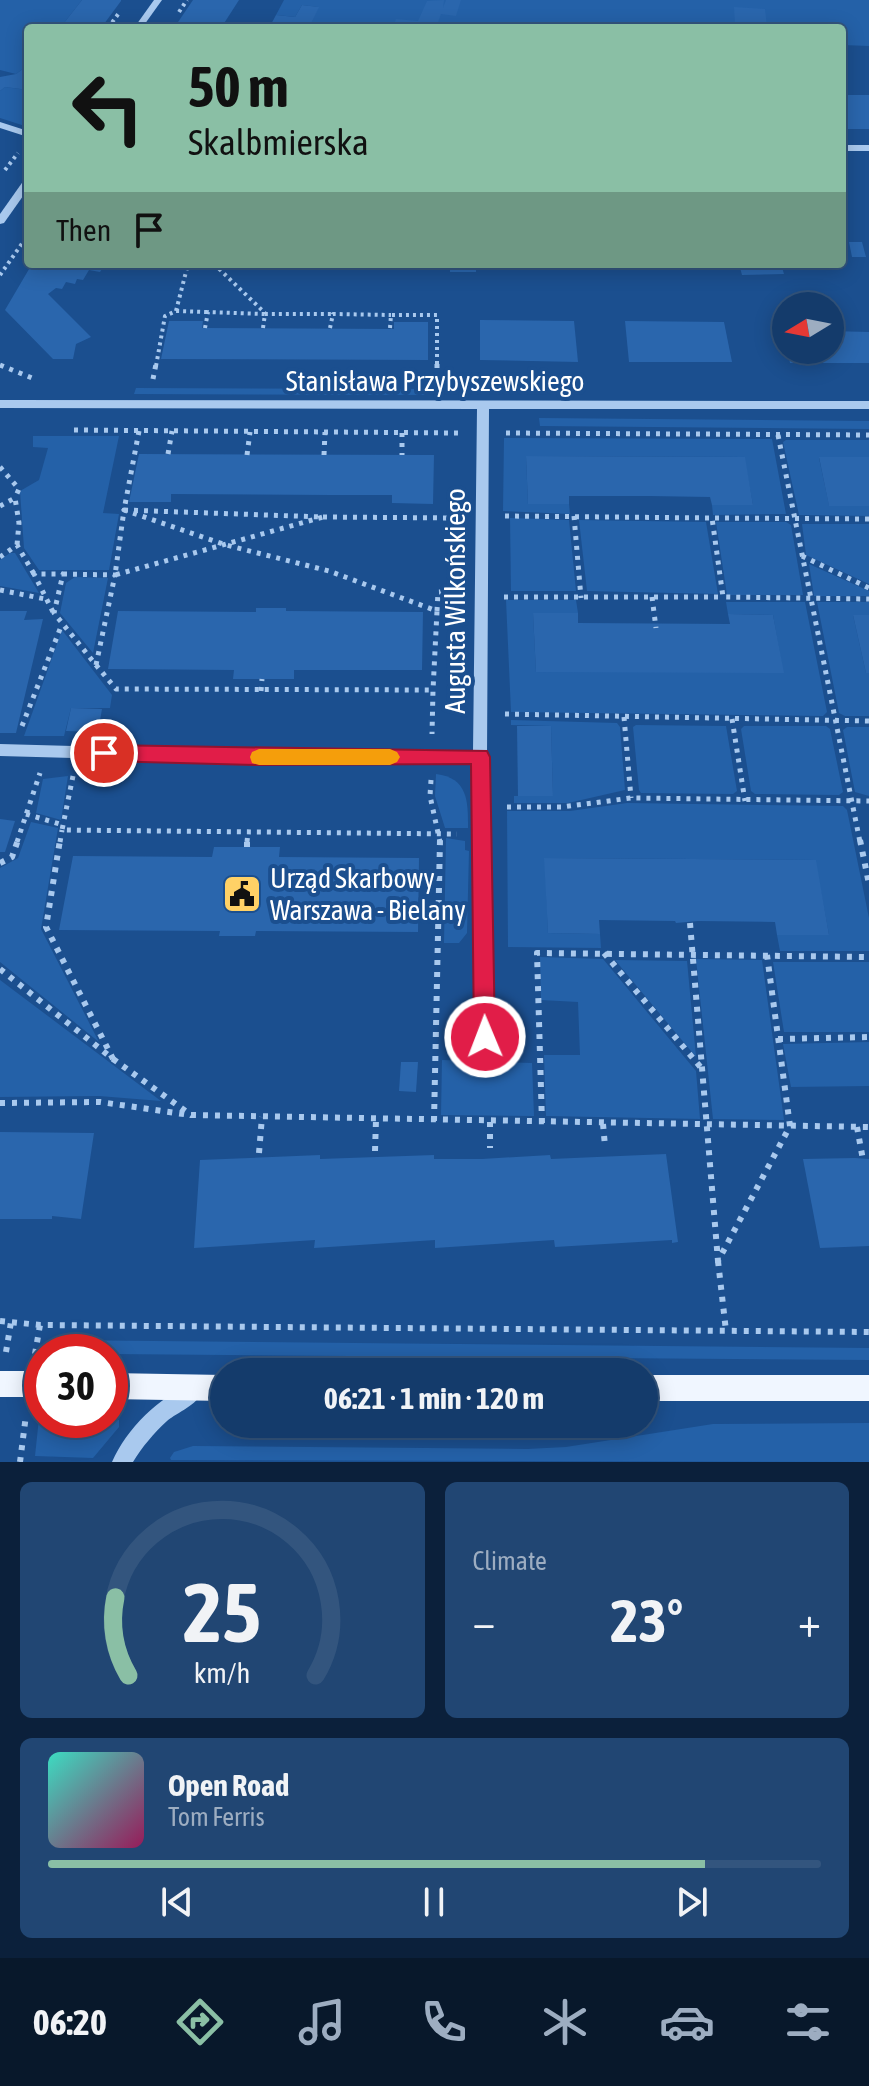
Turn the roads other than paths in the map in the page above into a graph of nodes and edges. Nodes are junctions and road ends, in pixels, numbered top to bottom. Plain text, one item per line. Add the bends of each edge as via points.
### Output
1 (158, 0) edge
2 (141, 24) edge
3 (0, 125) edge
4 (24, 133) edge
5 (846, 148) edge
6 (869, 148) edge
7 (24, 188) edge
8 (0, 221) edge
9 (0, 404) edge
10 (869, 405) edge
11 (483, 406) junction
12 (6, 750) edge
13 (480, 757) junction
14 (485, 1037) dead end
15 (0, 1384) edge
16 (24, 1384) edge
17 (128, 1386) edge
18 (210, 1388) edge
19 (658, 1388) edge
20 (869, 1388) edge
21 (210, 1389) edge
22 (122, 1462) edge

1 - 2 street
3 - 4 street
5 - 6 street
7 - 8 street
9 - 11 street, Stanisława Przybyszewskiego
10 - 11 street, Stanisława Przybyszewskiego
11 - 13 street, Augusta Wilkońskiego
12 - 13 street
13 - 14 street, Augusta Wilkońskiego
15 - 16 main road
17 - 18 main road
19 - 20 main road
21 - 22 street via 162,1411

